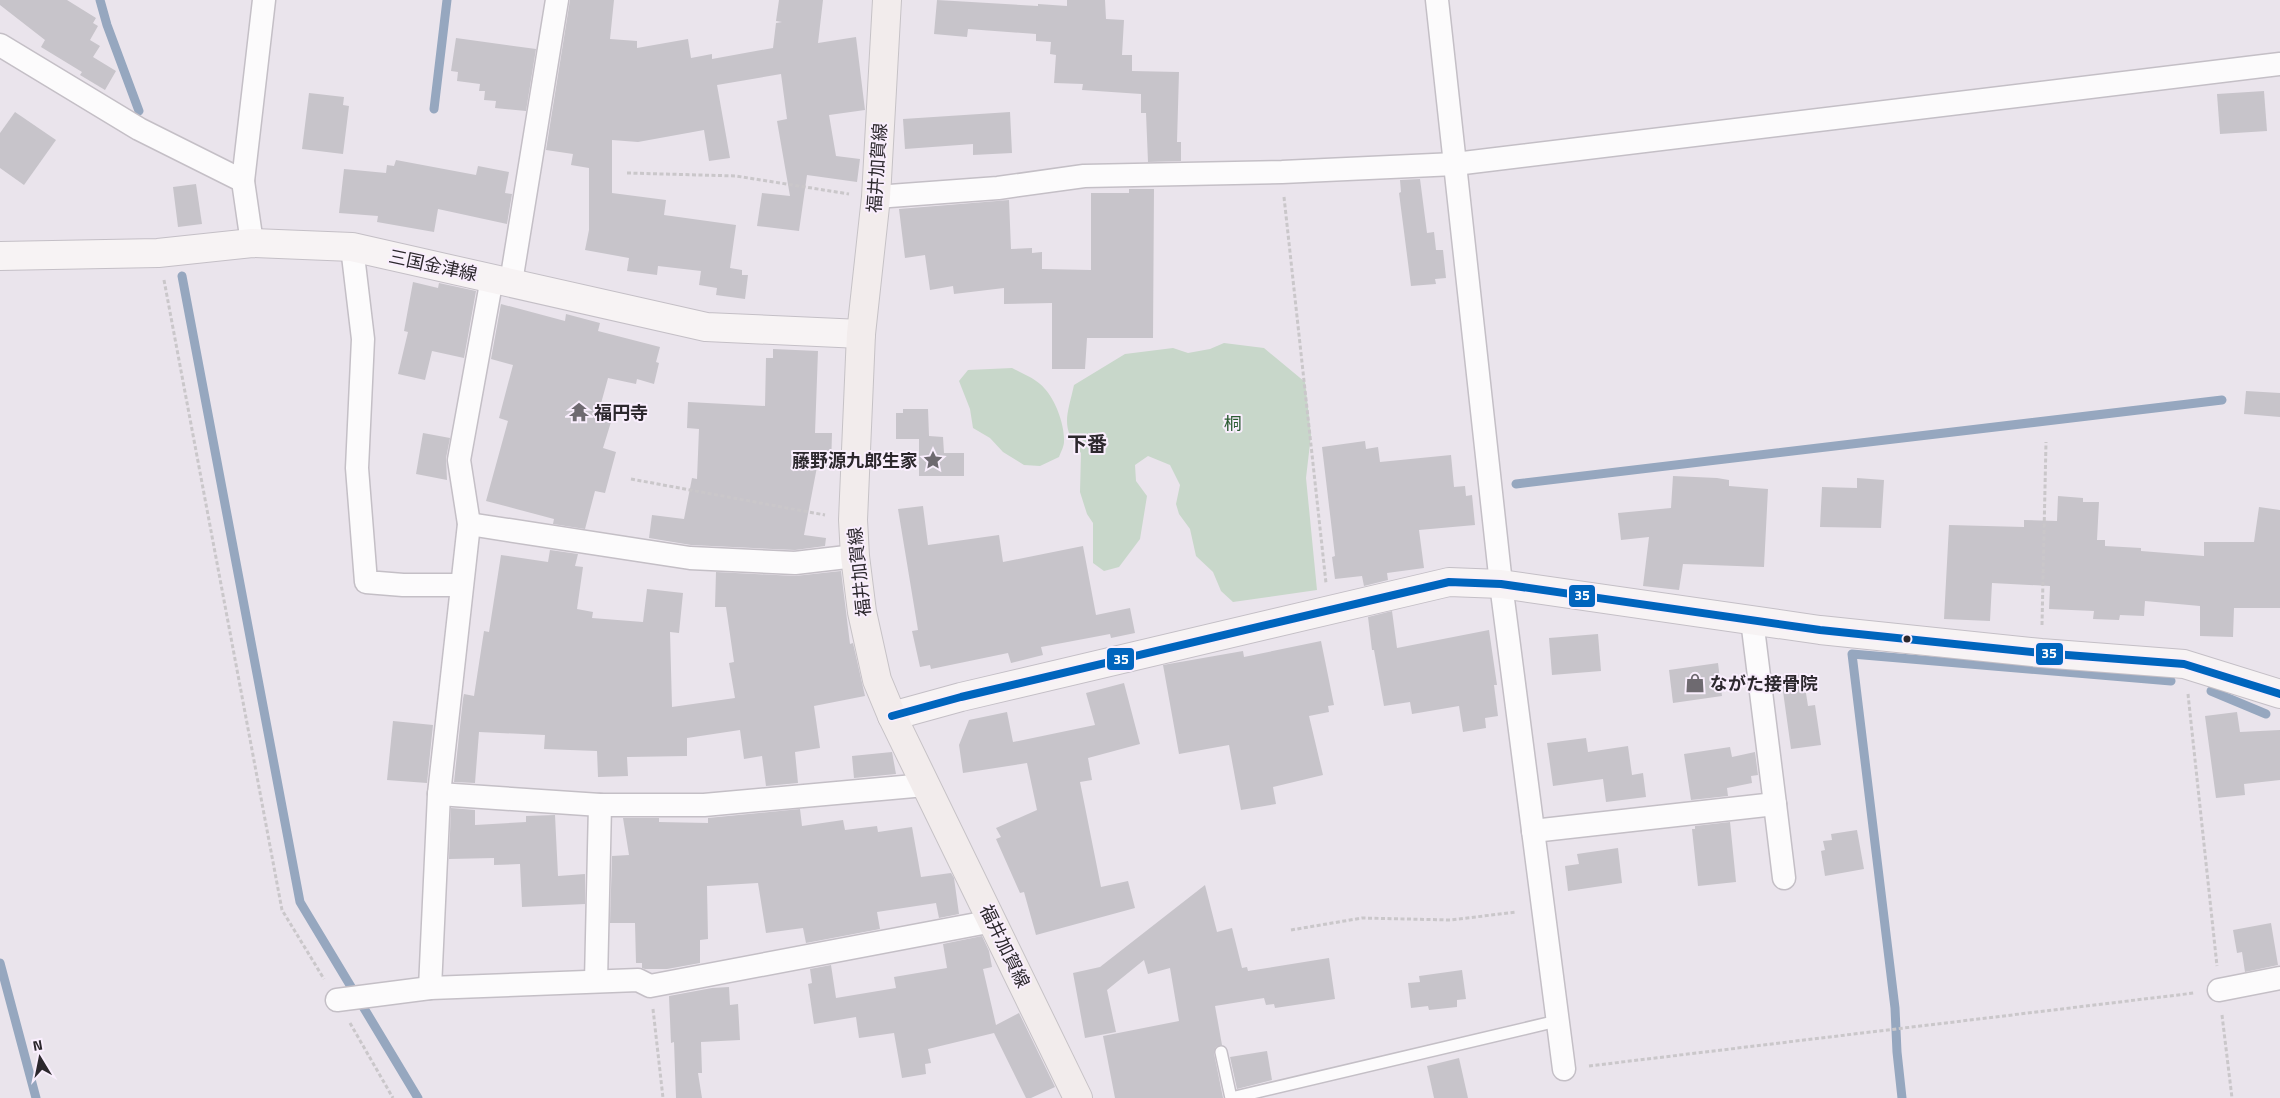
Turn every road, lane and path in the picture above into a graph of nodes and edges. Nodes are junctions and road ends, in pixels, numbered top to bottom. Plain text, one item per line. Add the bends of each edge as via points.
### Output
1 (264, 0) edge
2 (557, 0) edge
3 (887, 0) edge
4 (1437, 0) edge
5 (0, 45) edge
6 (2280, 64) edge
7 (1455, 164) junction
8 (627, 172) dead end
9 (1282, 172) junction
10 (244, 181) junction
11 (863, 196) junction
12 (252, 243) junction
13 (352, 247) junction
14 (158, 253) junction
15 (0, 256) edge
16 (501, 280) junction
17 (860, 334) junction
18 (2046, 442) dead end
19 (631, 479) dead end
20 (853, 520) junction
21 (469, 524) junction
22 (855, 556) junction
23 (1501, 584) junction
24 (461, 585) junction
25 (1327, 589) dead end
26 (1752, 620) junction
27 (2041, 653) junction
28 (2184, 664) junction
29 (2279, 691) edge
30 (892, 716) junction
31 (925, 785) junction
32 (439, 794) junction
33 (600, 804) junction
34 (1774, 804) junction
35 (1533, 831) junction
36 (1784, 878) dead end
37 (1543, 908) junction
38 (993, 921) junction
39 (1291, 930) dead end
40 (2280, 978) edge
41 (596, 981) junction
42 (650, 986) junction
43 (430, 988) junction
44 (2219, 990) junction
45 (337, 1000) junction
46 (1557, 1020) junction
47 (1221, 1052) dead end
48 (1564, 1069) joint
49 (394, 1098) edge
50 (664, 1098) edge
51 (1078, 1098) edge
52 (2232, 1098) edge

1 - 10 street
2 - 16 street
3 - 11 main road, 福井加賀線
4 - 7 street
5 - 10 street via 139,129
6 - 7 street
7 - 9 street
7 - 23 street
8 - 11 path via 736,176
9 - 11 street via 1084,176 998,188
9 - 25 path
10 - 12 street
11 - 17 main road, 福井加賀線
12 - 13 main road, 三国金津線
12 - 14 main road, 三国金津線
13 - 16 main road, 三国金津線
13 - 24 street via 362,339 357,468 366,582
14 - 15 main road, 三国金津線
14 - 45 path via 282,910
16 - 17 main road, 三国金津線 via 706,327
16 - 21 street via 459,460
17 - 20 main road, 福井加賀線
18 - 27 path
19 - 20 path
20 - 22 main road, 福井加賀線
21 - 22 street via 690,558 794,563
21 - 24 street
22 - 30 main road, 福井加賀線 via 873,664
23 - 26 main road
23 - 30 main road via 1449,582
23 - 35 street
24 - 32 street
26 - 27 main road
26 - 34 street
27 - 28 main road
28 - 29 main road
28 - 44 path
30 - 31 main road, 福井加賀線
31 - 33 street via 704,805
31 - 38 main road, 福井加賀線
32 - 33 street
32 - 43 street
33 - 41 street
34 - 35 street
34 - 36 street
35 - 37 street
37 - 39 path via 1450,920 1362,918
37 - 46 street
38 - 42 street
38 - 51 main road, 福井加賀線
40 - 44 street
41 - 42 street via 638,980
41 - 43 street
42 - 50 path
43 - 45 street
44 - 48 path
44 - 52 path
45 - 49 path
46 - 47 lane via 1231,1098
46 - 48 street

